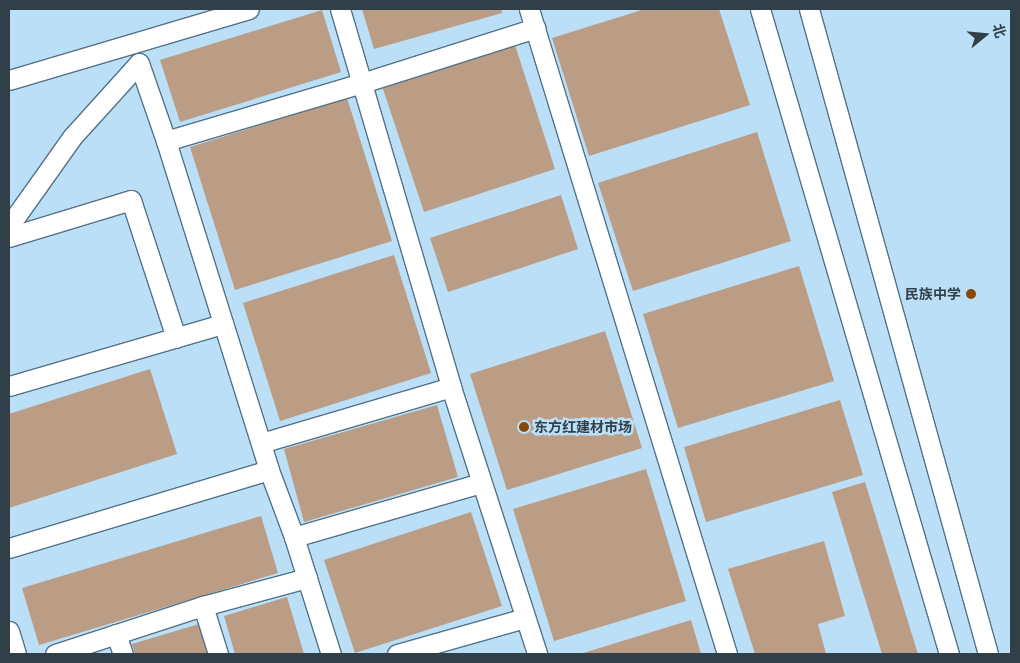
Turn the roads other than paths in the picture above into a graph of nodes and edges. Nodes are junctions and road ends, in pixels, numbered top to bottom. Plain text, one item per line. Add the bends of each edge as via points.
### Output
1 (249, 9) edge
2 (340, 9) edge
3 (529, 9) edge
4 (760, 9) edge
5 (809, 9) edge
6 (534, 28) junction
7 (9, 80) edge
8 (362, 83) junction
9 (166, 141) junction
10 (9, 226) edge
11 (9, 237) edge
12 (223, 324) junction
13 (176, 338) junction
14 (9, 386) edge
15 (451, 386) junction
16 (261, 443) junction
17 (269, 470) junction
18 (481, 483) junction
19 (294, 537) junction
20 (9, 548) edge
21 (307, 578) junction
22 (203, 606) junction
23 (525, 618) junction
24 (9, 631) edge
25 (116, 634) junction
26 (16, 654) edge
27 (55, 654) edge
28 (123, 654) edge
29 (218, 654) edge
30 (331, 654) edge
31 (397, 654) edge
32 (537, 654) edge
33 (726, 654) edge
34 (949, 654) edge
35 (988, 654) edge

1 - 7 street
2 - 8 street
3 - 6 street
4 - 34 street
5 - 35 street
6 - 8 street
6 - 33 street
8 - 9 street
8 - 15 street
9 - 10 street via 138,63 73,136
9 - 12 street
11 - 13 street via 131,200
12 - 13 street
12 - 16 street
13 - 14 street
15 - 16 street
15 - 18 street
16 - 17 street
17 - 19 street
17 - 20 street
18 - 19 street
18 - 23 street
19 - 21 street
21 - 22 street
21 - 30 street
22 - 25 street
22 - 29 street
23 - 31 street
23 - 32 street
24 - 26 street
25 - 27 street
25 - 28 street

